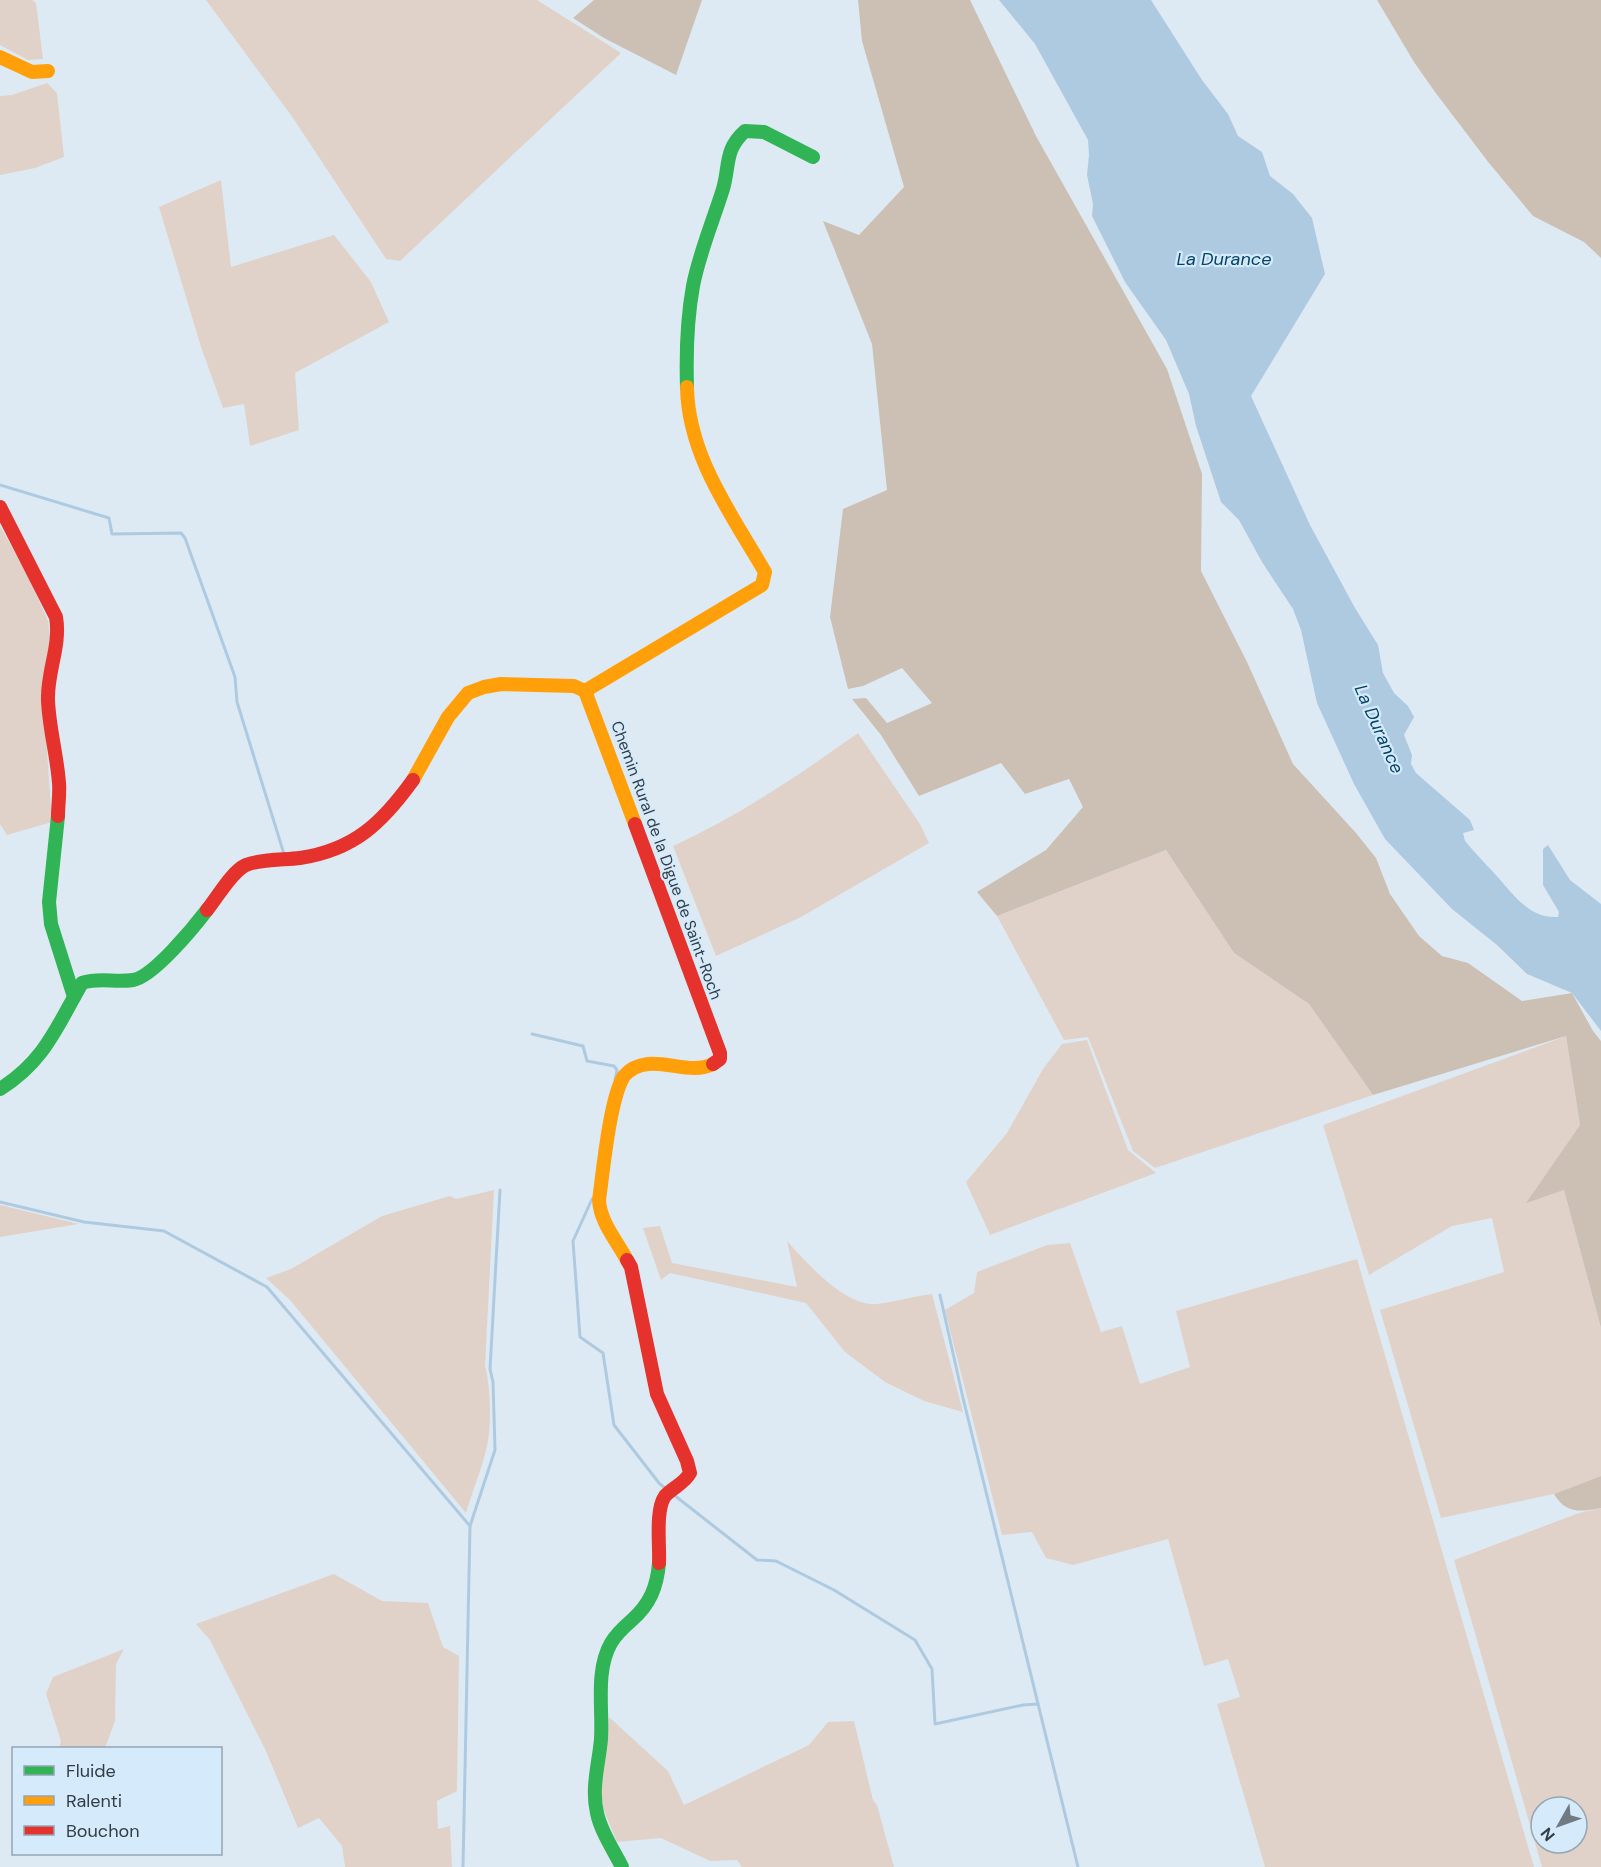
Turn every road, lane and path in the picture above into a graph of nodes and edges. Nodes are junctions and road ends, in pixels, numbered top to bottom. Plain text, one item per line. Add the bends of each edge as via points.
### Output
1 (0, 57) edge
2 (48, 71) dead end
3 (813, 157) dead end
4 (0, 507) edge
5 (584, 690) junction
6 (74, 997) junction
7 (0, 1089) edge
8 (622, 1867) edge

1 - 2 street via 32,72
3 - 5 street via 764,132 745,131 734,141 690,301 687,398 694,435 709,474 765,572 762,585
4 - 6 street via 50,600 57,623 48,699 59,785 49,902 51,924
5 - 6 street via 570,685 501,685 468,694 451,714 417,772 369,831 341,849 322,855 246,866 236,872 196,925 147,975 129,982 91,979 82,983
5 - 8 street, Chemin Rural de la Digue de Saint-Roch via 718,1044 720,1059 712,1065 694,1067 649,1063 625,1075 598,1200 602,1216 631,1267 657,1394 689,1467 688,1478 669,1491 662,1504 653,1594 610,1644 603,1670 595,1801
6 - 7 street via 58,1031 29,1069

